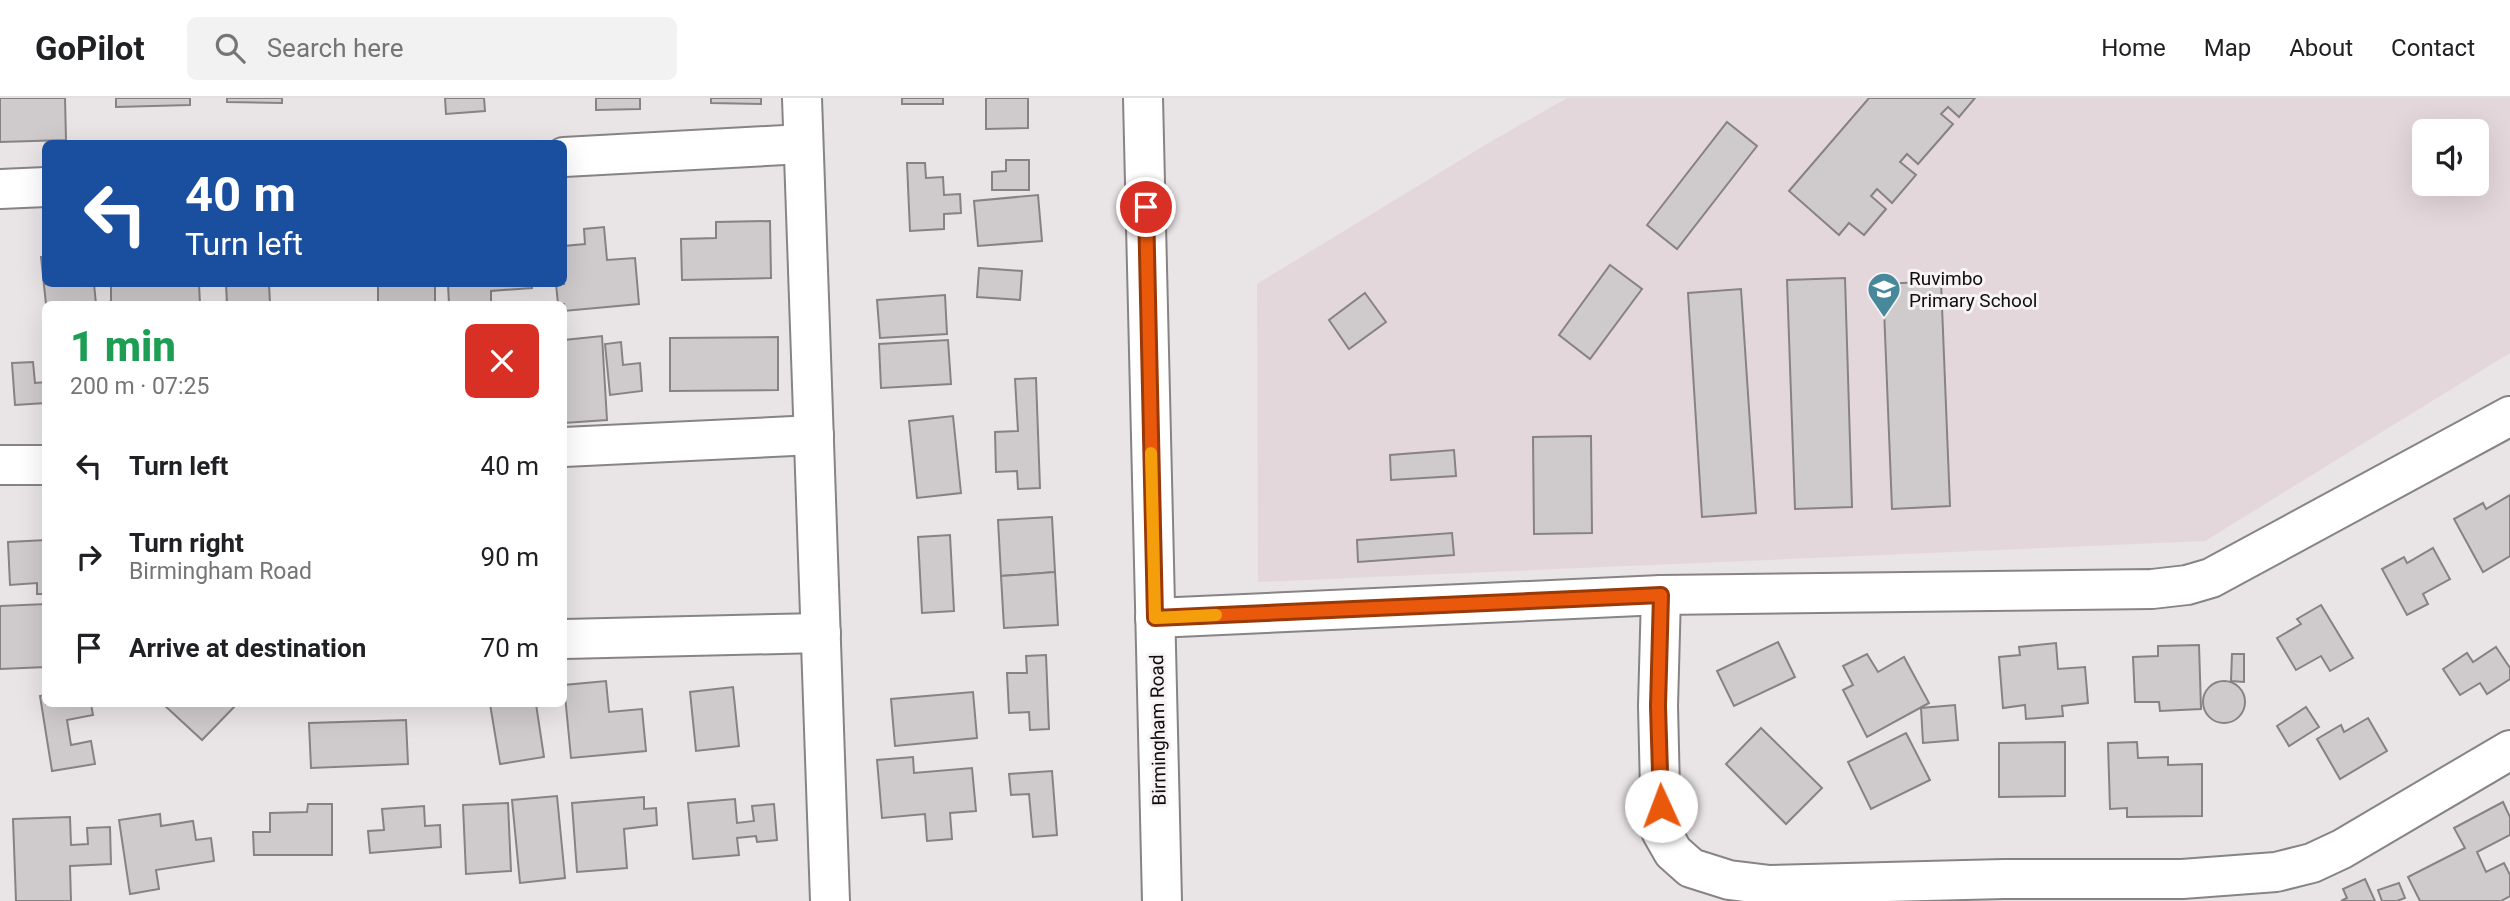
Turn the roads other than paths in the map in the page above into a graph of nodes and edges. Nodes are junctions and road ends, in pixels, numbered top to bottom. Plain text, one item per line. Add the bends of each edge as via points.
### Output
1 (802, 98) edge
2 (1143, 98) edge
3 (803, 144) junction
4 (567, 157) edge
5 (42, 187) edge
6 (0, 189) edge
7 (2510, 416) edge
8 (814, 435) junction
9 (567, 447) edge
10 (0, 465) edge
11 (42, 465) edge
12 (1661, 595) junction
13 (1155, 618) junction
14 (821, 633) junction
15 (567, 639) edge
16 (2510, 750) edge
17 (830, 901) edge
18 (1162, 901) edge

1 - 3 street
2 - 13 street, Birmingham Road
3 - 4 street
3 - 8 street
5 - 6 street
7 - 12 street via 2211,578 2187,585
8 - 9 street
8 - 14 street
10 - 11 street
12 - 13 street
12 - 16 street via 1661,831 1672,852 1691,868 1729,880 1770,885 2182,879 2276,872 2342,849
13 - 18 street, Birmingham Road
14 - 15 street
14 - 17 street

